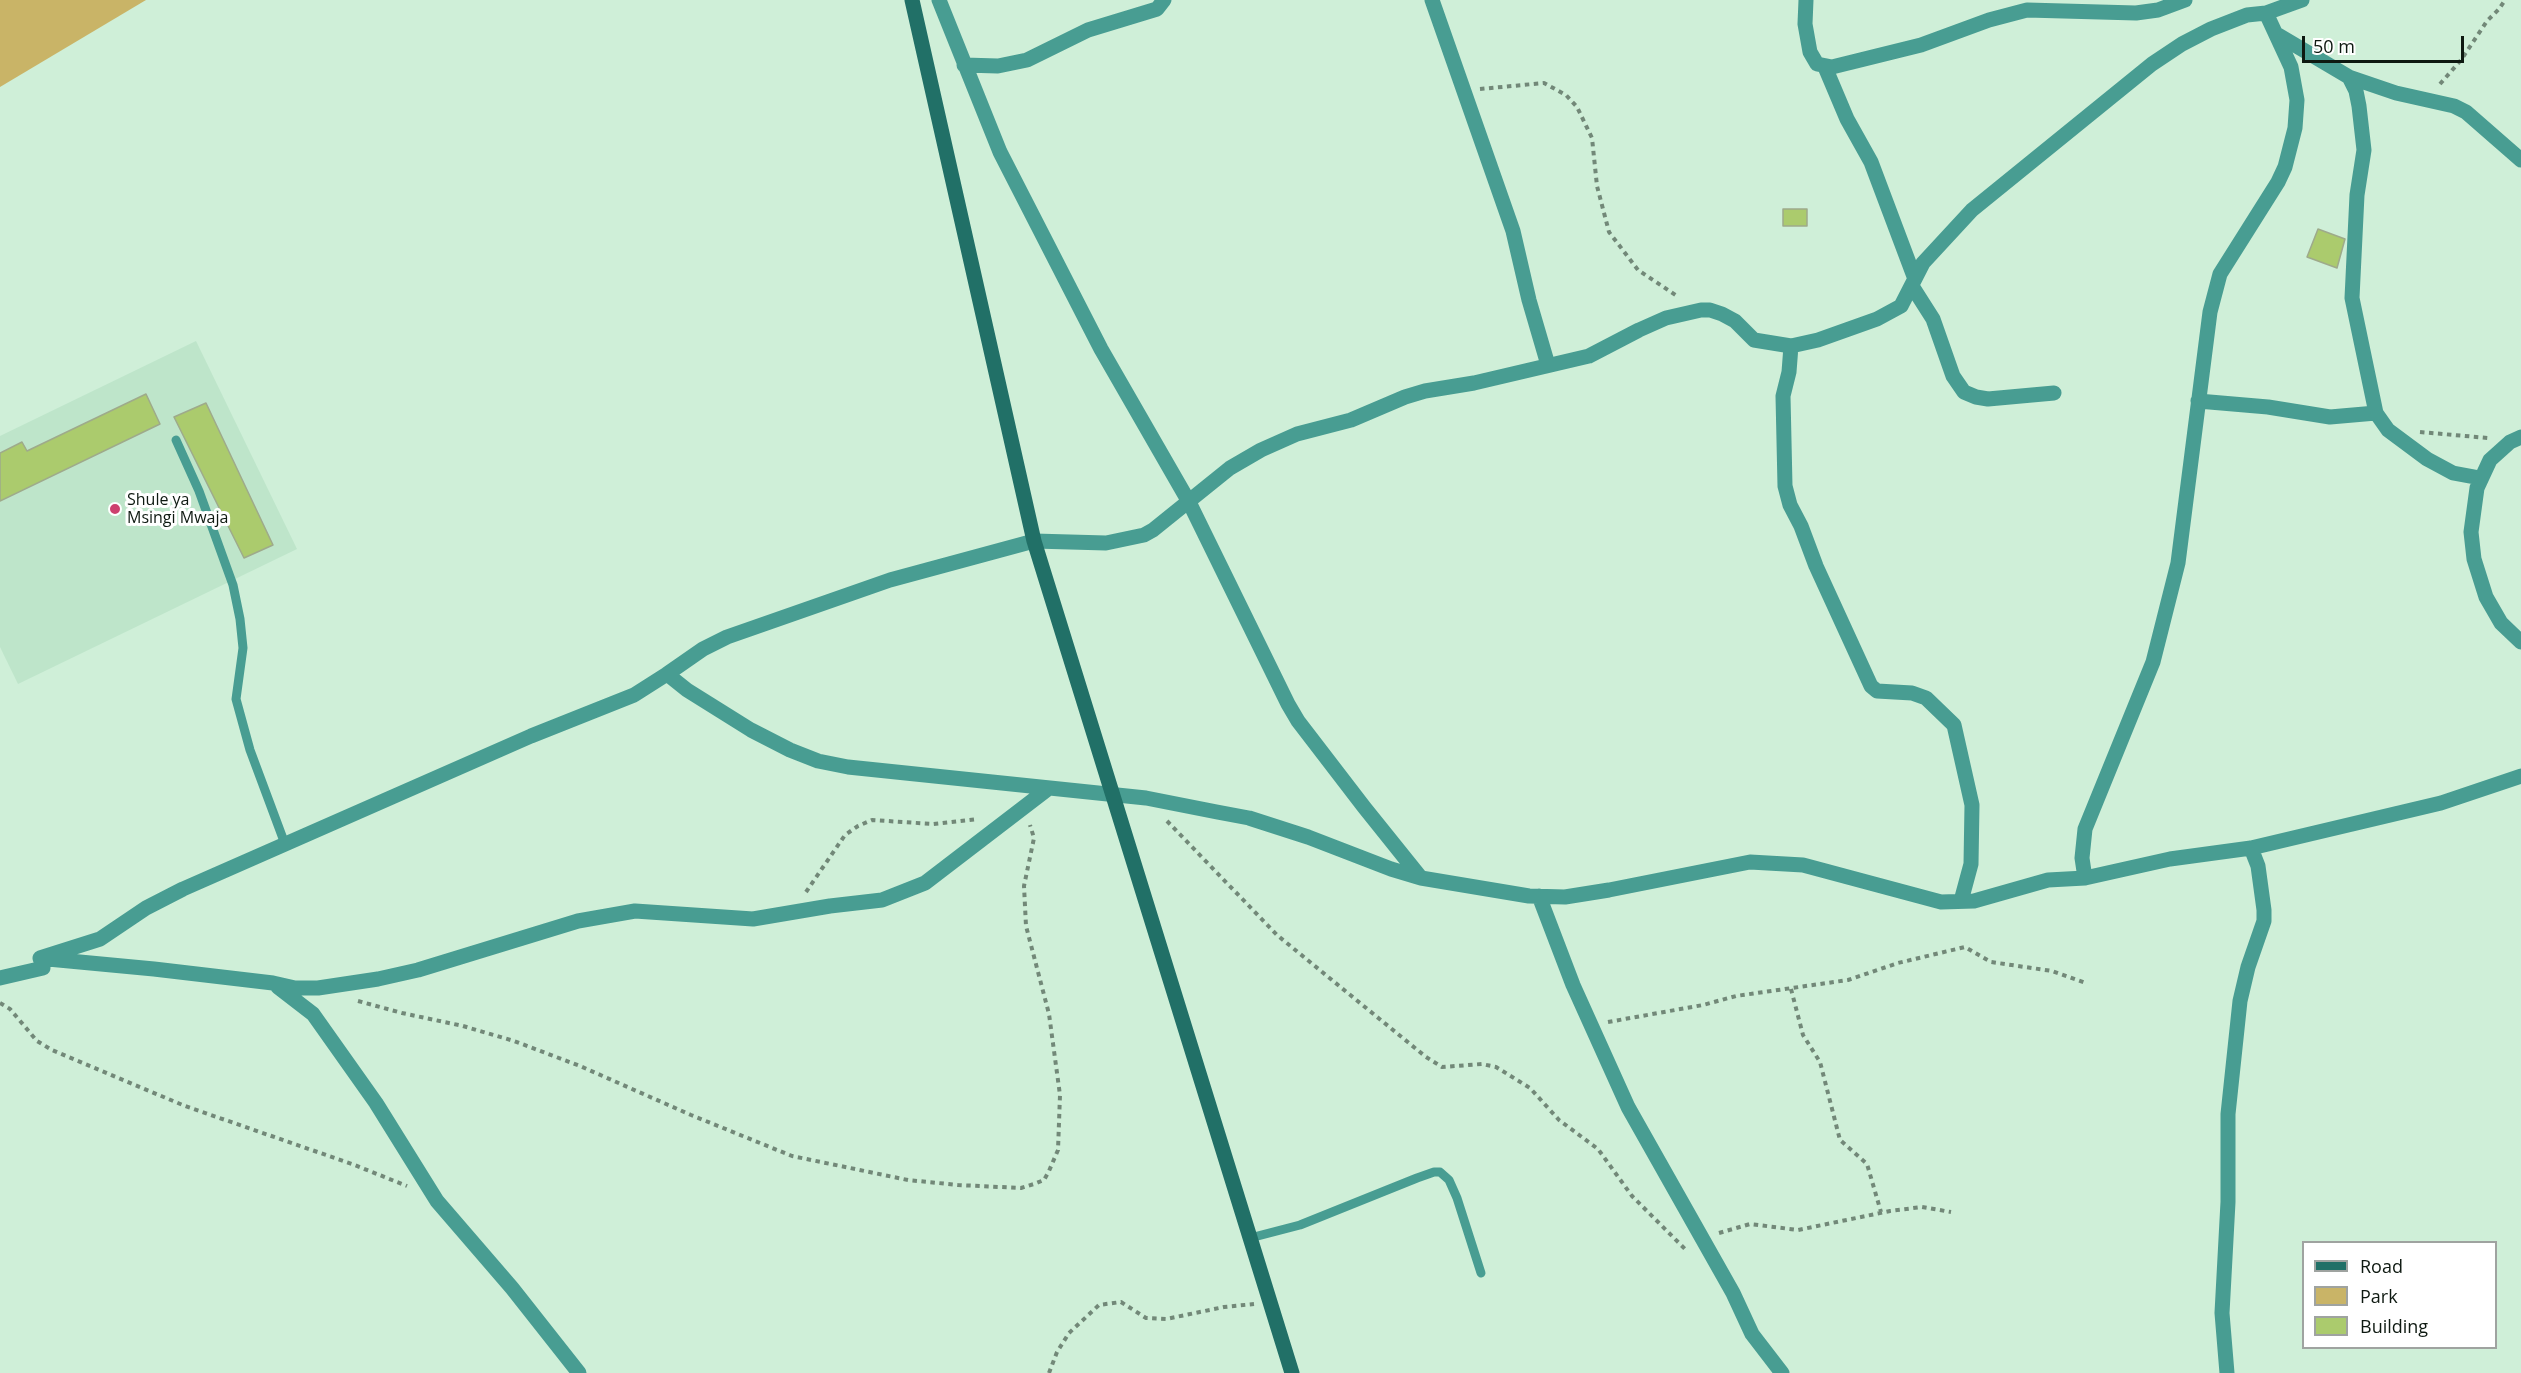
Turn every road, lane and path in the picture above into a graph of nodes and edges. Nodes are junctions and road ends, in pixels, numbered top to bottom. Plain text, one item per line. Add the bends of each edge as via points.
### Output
1 (912, 0) edge
2 (939, 0) edge
3 (1164, 0) edge
4 (1432, 0) edge
5 (1806, 0) edge
6 (2184, 0) edge
7 (2302, 0) edge
8 (2505, 0) edge
9 (2257, 9) edge
10 (2278, 35) junction
11 (963, 65) junction
12 (1825, 67) junction
13 (2349, 77) junction
14 (1463, 92) junction
15 (2426, 99) junction
16 (2521, 160) edge
17 (1914, 282) junction
18 (1701, 310) junction
19 (1791, 346) junction
20 (1548, 365) junction
21 (2055, 393) dead end
22 (2198, 401) junction
23 (2376, 413) junction
24 (2398, 438) junction
25 (2517, 439) edge
26 (177, 440) dead end
27 (2480, 478) junction
28 (1190, 502) junction
29 (1034, 541) junction
30 (2521, 642) edge
31 (667, 675) junction
32 (2521, 776) edge
33 (1049, 788) junction
34 (1113, 796) junction
35 (1146, 798) junction
36 (1017, 812) junction
37 (285, 844) junction
38 (2251, 848) junction
39 (1421, 878) junction
40 (2085, 878) junction
41 (1539, 896) junction
42 (1961, 901) junction
43 (787, 914) junction
44 (40, 958) junction
45 (0, 978) edge
46 (273, 983) junction
47 (2086, 983) dead end
48 (1791, 989) junction
49 (355, 1000) dead end
50 (0, 1003) edge
51 (1590, 1025) junction
52 (433, 1196) junction
53 (1881, 1212) junction
54 (1951, 1212) dead end
55 (1698, 1233) junction
56 (1250, 1238) junction
57 (1693, 1256) dead end
58 (1481, 1273) dead end
59 (1270, 1303) junction
60 (579, 1373) edge
61 (1049, 1373) edge
62 (1292, 1373) edge
63 (1782, 1373) edge
64 (2227, 1373) edge

1 - 29 main road
2 - 11 street
3 - 11 street via 1157,9 1088,30 1027,60 998,66
4 - 14 street
5 - 12 street via 1808,46 1817,64
6 - 12 street via 2136,13 2027,10 1921,45
7 - 9 street
8 - 15 path via 2461,60
9 - 10 street
9 - 17 street via 2211,28 2152,64 1972,210 1923,263
10 - 13 street
10 - 22 street via 2291,67 2297,100 2295,129 2278,182 2220,274 2210,312
11 - 28 street via 1000,152 1101,349
12 - 17 street via 1871,162
13 - 15 street
13 - 23 street via 2356,91 2364,150 2357,195 2352,298
14 - 18 path via 1544,83 1566,95 1592,138 1597,186 1609,232 1638,270
14 - 20 street via 1513,231
15 - 16 street via 2466,112
17 - 19 street via 1901,306 1890,314
17 - 21 street via 1933,319 1953,376 1964,392 1988,399
18 - 19 street via 1735,321 1754,340
18 - 20 street via 1666,318 1589,356
19 - 42 street via 1783,396 1787,498 1871,686 1926,698 1954,725 1970,791 1972,818 1971,864
20 - 28 street via 1425,391 1351,420 1297,434 1230,468
22 - 23 street via 2268,406 2330,417
22 - 40 street via 2178,563 2152,662 2085,829
23 - 24 street
24 - 25 path via 2419,432
24 - 27 street via 2453,473
25 - 27 street via 2490,460
26 - 37 lane via 233,585 243,648 236,699
27 - 30 street via 2471,532 2474,559 2492,608
28 - 29 street via 1153,530 1125,540 1094,544
28 - 39 street via 1298,721
29 - 31 street via 890,580 751,627 703,649
29 - 34 main road
31 - 33 street via 751,730 818,761 860,769
31 - 37 street via 634,695
32 - 38 street via 2441,803
33 - 34 street
33 - 36 street
34 - 35 street
34 - 56 main road
35 - 39 street via 1249,818
35 - 57 path via 1277,935 1426,1057 1442,1066 1496,1067 1530,1088 1559,1120 1598,1149 1632,1196
36 - 43 street via 925,883 906,892 882,900
36 - 43 path via 933,824 872,820 858,826 845,835
36 - 49 path via 1034,838 1024,886 1026,926 1049,1014 1060,1095 1058,1149 1049,1171 1044,1179 1021,1188 908,1180 792,1156 514,1041
37 - 44 street via 146,908 100,939
38 - 40 street via 2169,859
38 - 64 street via 2265,910 2240,1001 2230,1091 2222,1313
39 - 41 street
40 - 42 street via 2048,880 1974,901
41 - 42 street via 1565,897 1609,890 1750,862 1803,865 1941,902
41 - 51 street
43 - 46 street via 729,919 635,911 578,921 378,979 318,988
44 - 45 street via 43,968
44 - 46 street
46 - 52 street via 313,1014 376,1103
47 - 48 path via 2052,971 1990,962 1965,947 1848,980
48 - 51 path
48 - 53 path via 1803,1035 1820,1062 1840,1140 1867,1164
50 - 52 path via 37,1041 52,1050 185,1106
51 - 55 street via 1628,1107
52 - 60 street
53 - 54 path via 1922,1208
53 - 55 path via 1798,1230 1750,1224 1714,1234
55 - 63 street via 1752,1334
56 - 58 lane via 1300,1225 1440,1172 1449,1180
56 - 59 main road
59 - 61 path via 1224,1307 1166,1319 1146,1318 1121,1302 1099,1305 1070,1333
59 - 62 main road

